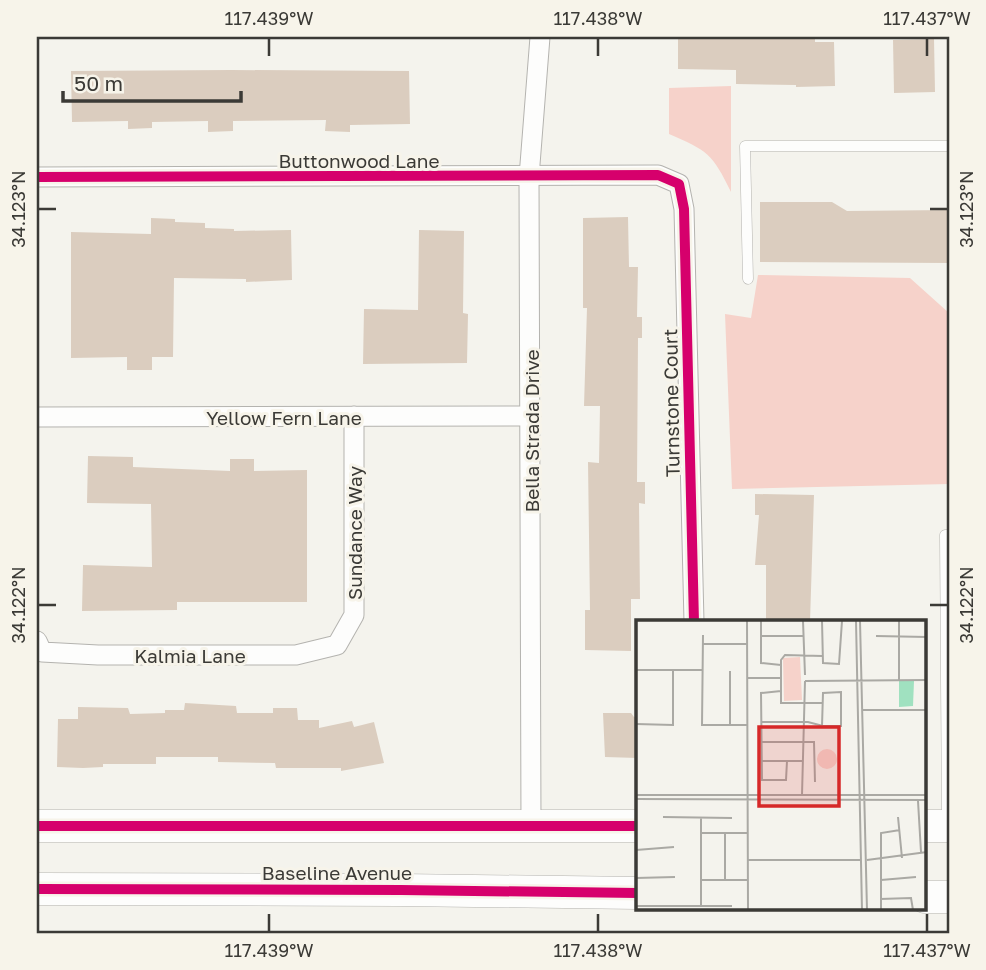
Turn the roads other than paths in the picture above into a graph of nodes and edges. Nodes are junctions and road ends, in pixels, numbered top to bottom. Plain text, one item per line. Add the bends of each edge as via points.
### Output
1 (540, 37) edge
2 (949, 146) edge
3 (37, 177) edge
4 (529, 177) junction
5 (679, 184) joint
6 (748, 279) dead end
7 (354, 416) junction
8 (531, 416) junction
9 (37, 417) edge
10 (949, 535) edge
11 (694, 620) edge
12 (337, 645) joint
13 (39, 646) edge
14 (37, 826) edge
15 (531, 826) junction
16 (636, 826) edge
17 (940, 826) edge
18 (37, 889) edge
19 (636, 893) edge
20 (926, 897) edge
21 (949, 897) edge

1 - 4 street, Bella Strada Drive
2 - 6 lane via 745,146
3 - 4 street, Buttonwood Lane
4 - 5 street, Buttonwood Lane via 658,176
4 - 8 street, Bella Strada Drive
5 - 11 street, Turnstone Court via 684,209
7 - 8 street, Yellow Fern Lane
7 - 9 street, Yellow Fern Lane
7 - 12 street, Sundance Way via 354,615
8 - 15 street, Bella Strada Drive
10 - 17 lane via 945,535
12 - 13 street, Kalmia Lane via 296,655 98,655
14 - 15 main road
15 - 16 main road
18 - 19 main road, Baseline Avenue
20 - 21 main road

